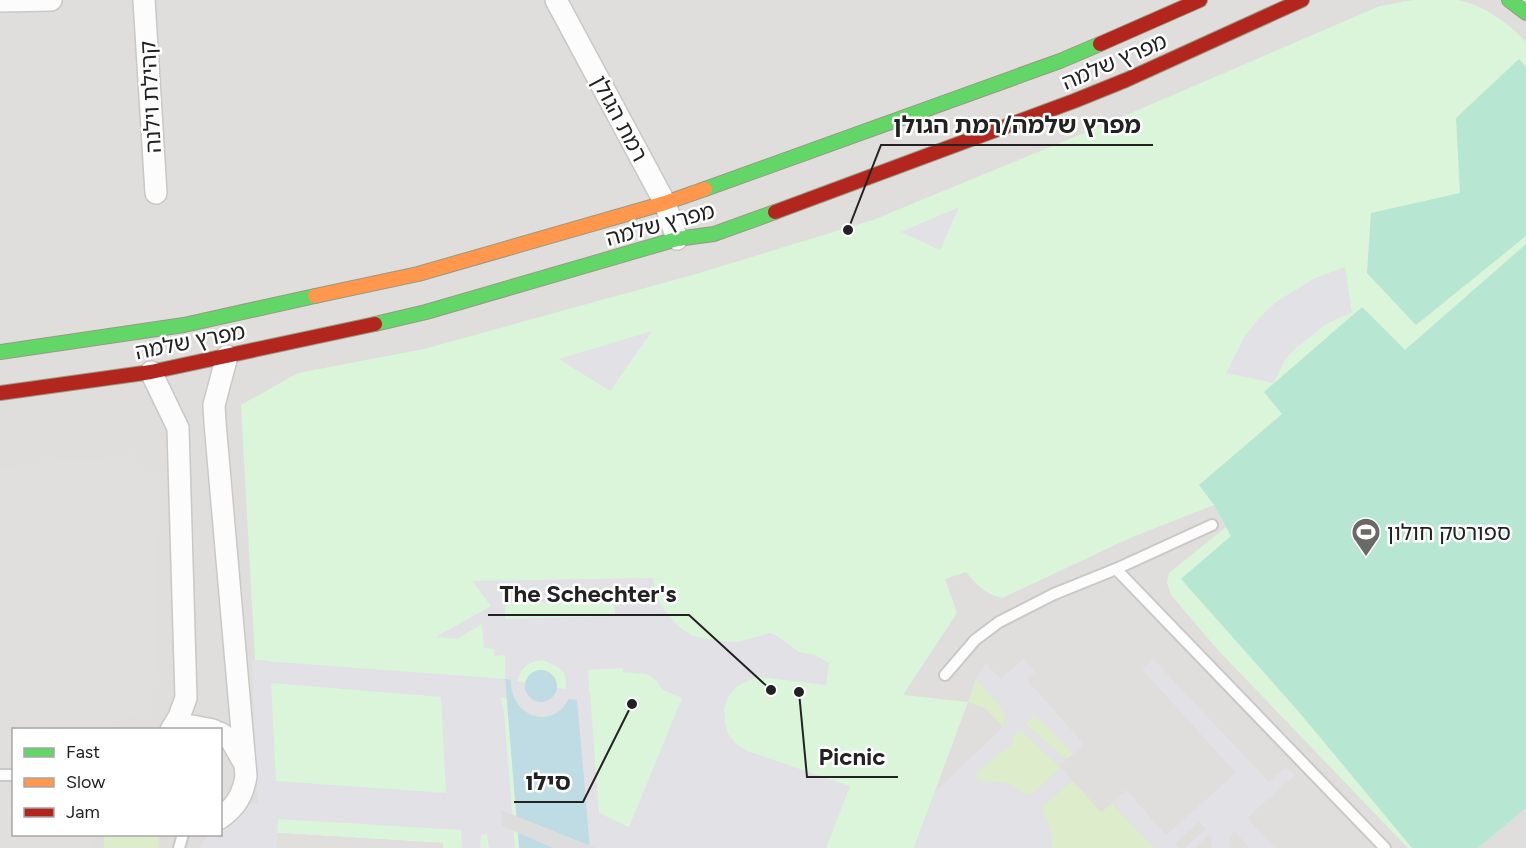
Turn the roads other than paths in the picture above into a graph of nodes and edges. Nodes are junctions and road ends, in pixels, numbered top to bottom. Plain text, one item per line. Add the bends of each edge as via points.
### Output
1 (51, 0) edge
2 (144, 0) edge
3 (556, 0) edge
4 (1200, 0) edge
5 (1302, 0) edge
6 (1509, 0) edge
7 (0, 1) edge
8 (1526, 13) edge
9 (966, 109) dead end
10 (886, 124) junction
11 (156, 194) dead end
12 (665, 203) junction
13 (677, 239) junction
14 (0, 352) edge
15 (227, 356) junction
16 (151, 372) junction
17 (0, 393) edge
18 (1212, 525) dead end
19 (1116, 569) junction
20 (945, 675) dead end
21 (172, 728) edge
22 (183, 728) edge
23 (206, 728) edge
24 (222, 734) edge
25 (244, 764) junction
26 (222, 817) edge
27 (1384, 848) edge

1 - 7 street
2 - 11 street, קהילת וילנה
3 - 12 street, רמת הגולן
4 - 10 street, מפרץ שלמה via 1060,61
5 - 13 street, מפרץ שלמה via 1074,101 714,234
6 - 8 street
9 - 10 street
10 - 12 street, מפרץ שלמה
12 - 13 street, רמת הגולן
12 - 14 street, מפרץ שלמה via 418,274 184,325
13 - 15 street, מפרץ שלמה via 426,312
15 - 16 street, מפרץ שלמה
15 - 25 street via 214,414
16 - 17 street, מפרץ שלמה
16 - 21 street via 178,428 186,698
18 - 19 lane
19 - 20 lane via 999,622 975,640
19 - 27 lane
22 - 23 street
24 - 25 street via 231,740
25 - 26 street via 246,776 239,800

